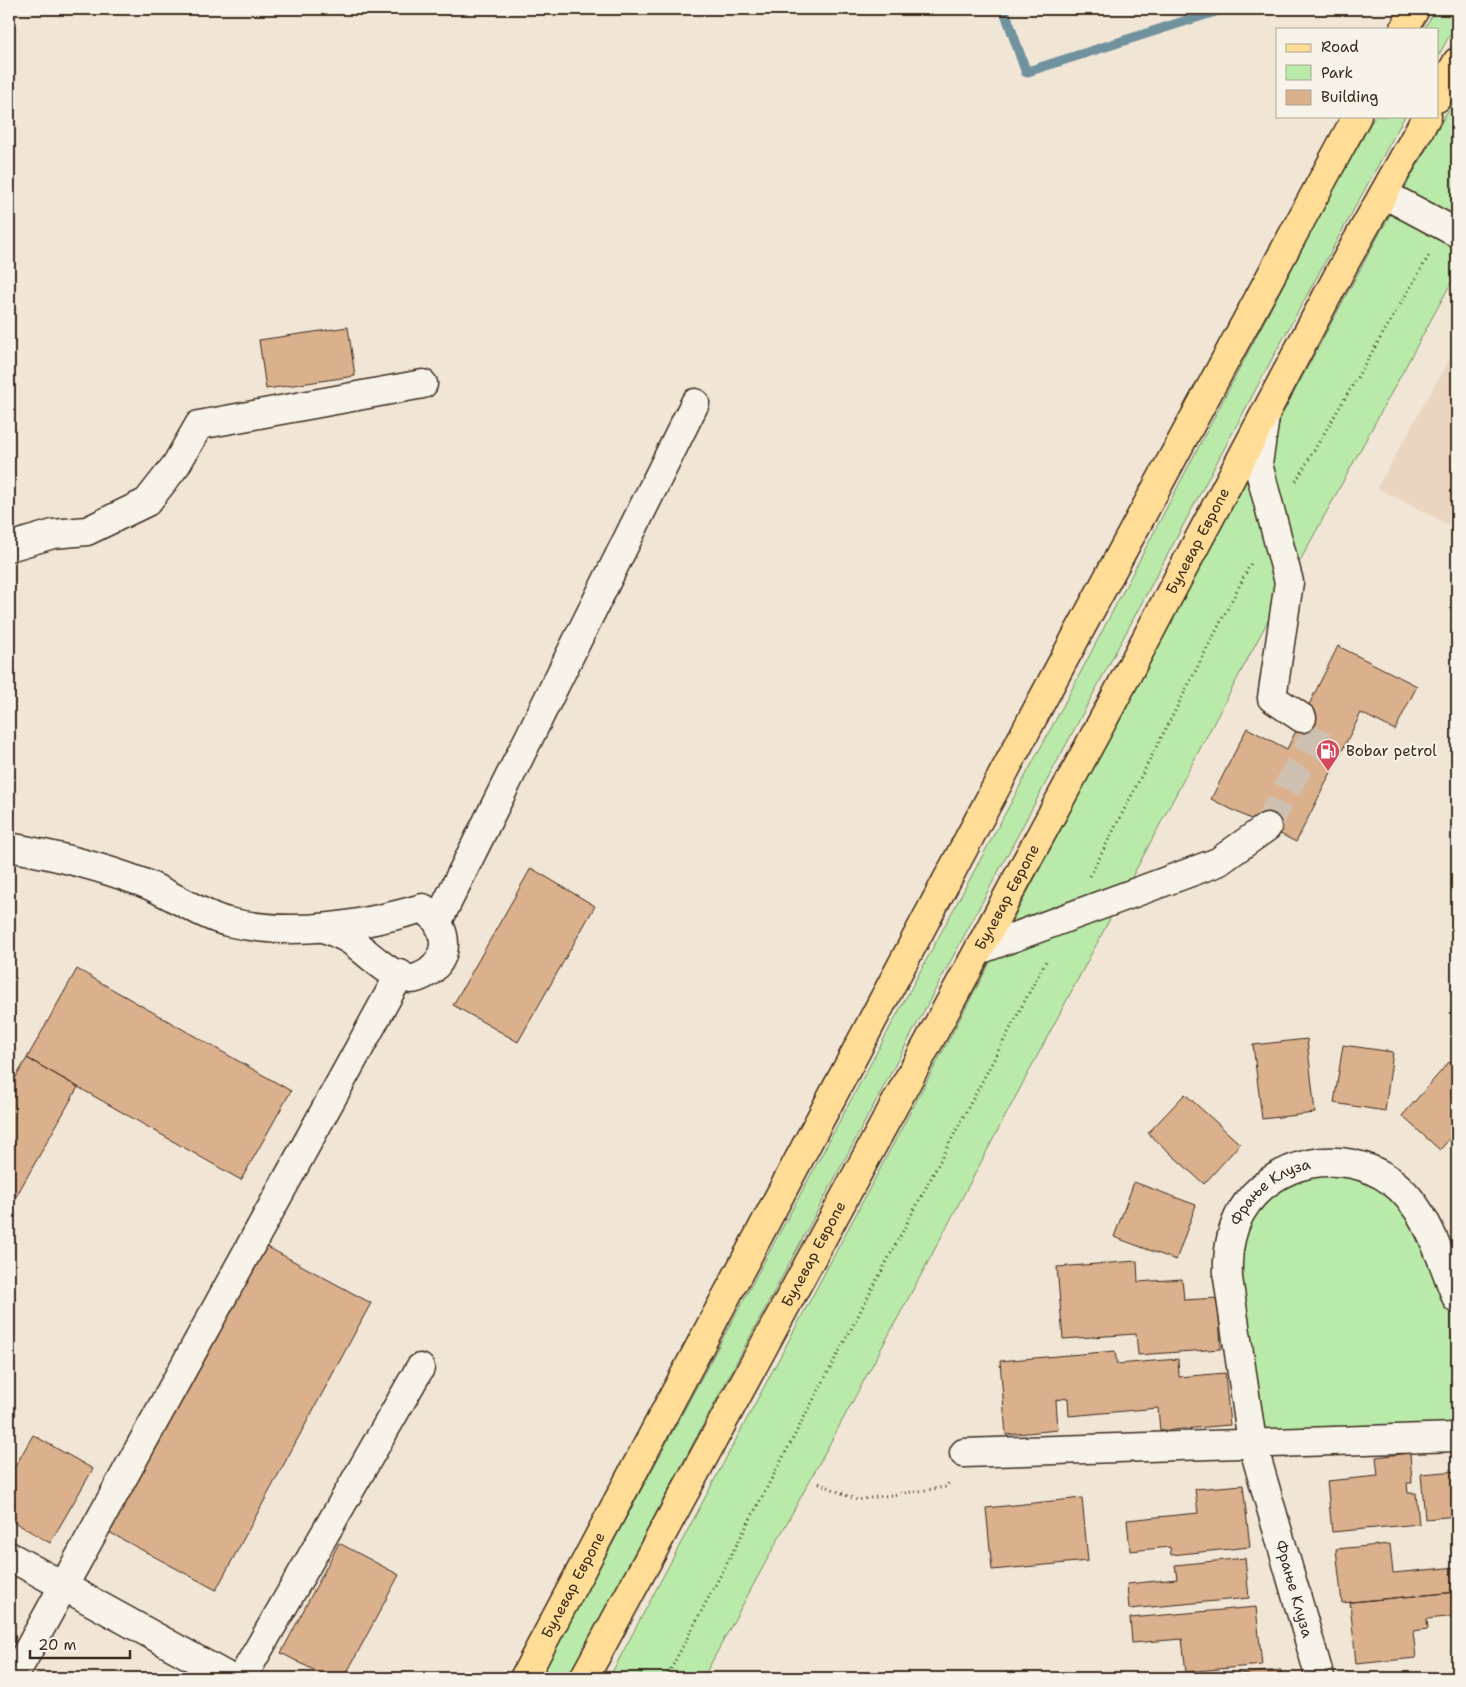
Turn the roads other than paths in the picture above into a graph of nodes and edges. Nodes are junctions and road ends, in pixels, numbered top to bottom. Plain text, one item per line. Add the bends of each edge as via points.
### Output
1 (1415, 9) edge
2 (1405, 28) edge
3 (1457, 62) edge
4 (1438, 96) edge
5 (1356, 118) edge
6 (1426, 118) edge
7 (1384, 194) junction
8 (1457, 233) edge
9 (423, 384) dead end
10 (695, 403) dead end
11 (1266, 412) junction
12 (9, 547) edge
13 (1302, 718) tunnel mouth
14 (1267, 827) tunnel mouth
15 (9, 847) edge
16 (438, 921) junction
17 (326, 928) junction
18 (979, 950) junction
19 (400, 974) junction
20 (1457, 1299) edge
21 (420, 1368) dead end
22 (1457, 1437) edge
23 (1252, 1442) junction
24 (964, 1453) road end
25 (9, 1556) edge
26 (63, 1586) junction
27 (13, 1678) edge
28 (230, 1678) edge
29 (242, 1678) edge
30 (524, 1678) edge
31 (584, 1678) edge
32 (1320, 1678) edge

1 - 2 main road
3 - 4 main road
5 - 30 main road, Булевар Европе via 1055,676
6 - 7 main road, Булевар Европе
7 - 8 street
7 - 11 main road, Булевар Европе
9 - 12 street via 199,425 176,465 147,502 87,531 53,534
10 - 16 street
11 - 13 street via 1258,464 1289,582 1272,698
11 - 18 main road, Булевар Европе
14 - 18 street via 1218,862
15 - 17 street via 53,855 142,882 226,922 276,929
16 - 17 street via 423,908 375,922
16 - 19 street via 444,939 443,952 437,963 416,978
17 - 19 street
18 - 31 main road, Булевар Европе
19 - 26 street
20 - 23 street, Фрање Клуза via 1424,1221 1392,1181 1361,1166 1327,1161 1294,1168 1271,1180 1252,1197 1242,1212 1234,1227 1228,1260
21 - 29 street
22 - 23 street
23 - 24 street
23 - 32 street, Фрање Клуза
25 - 26 street
26 - 27 street
26 - 28 street

